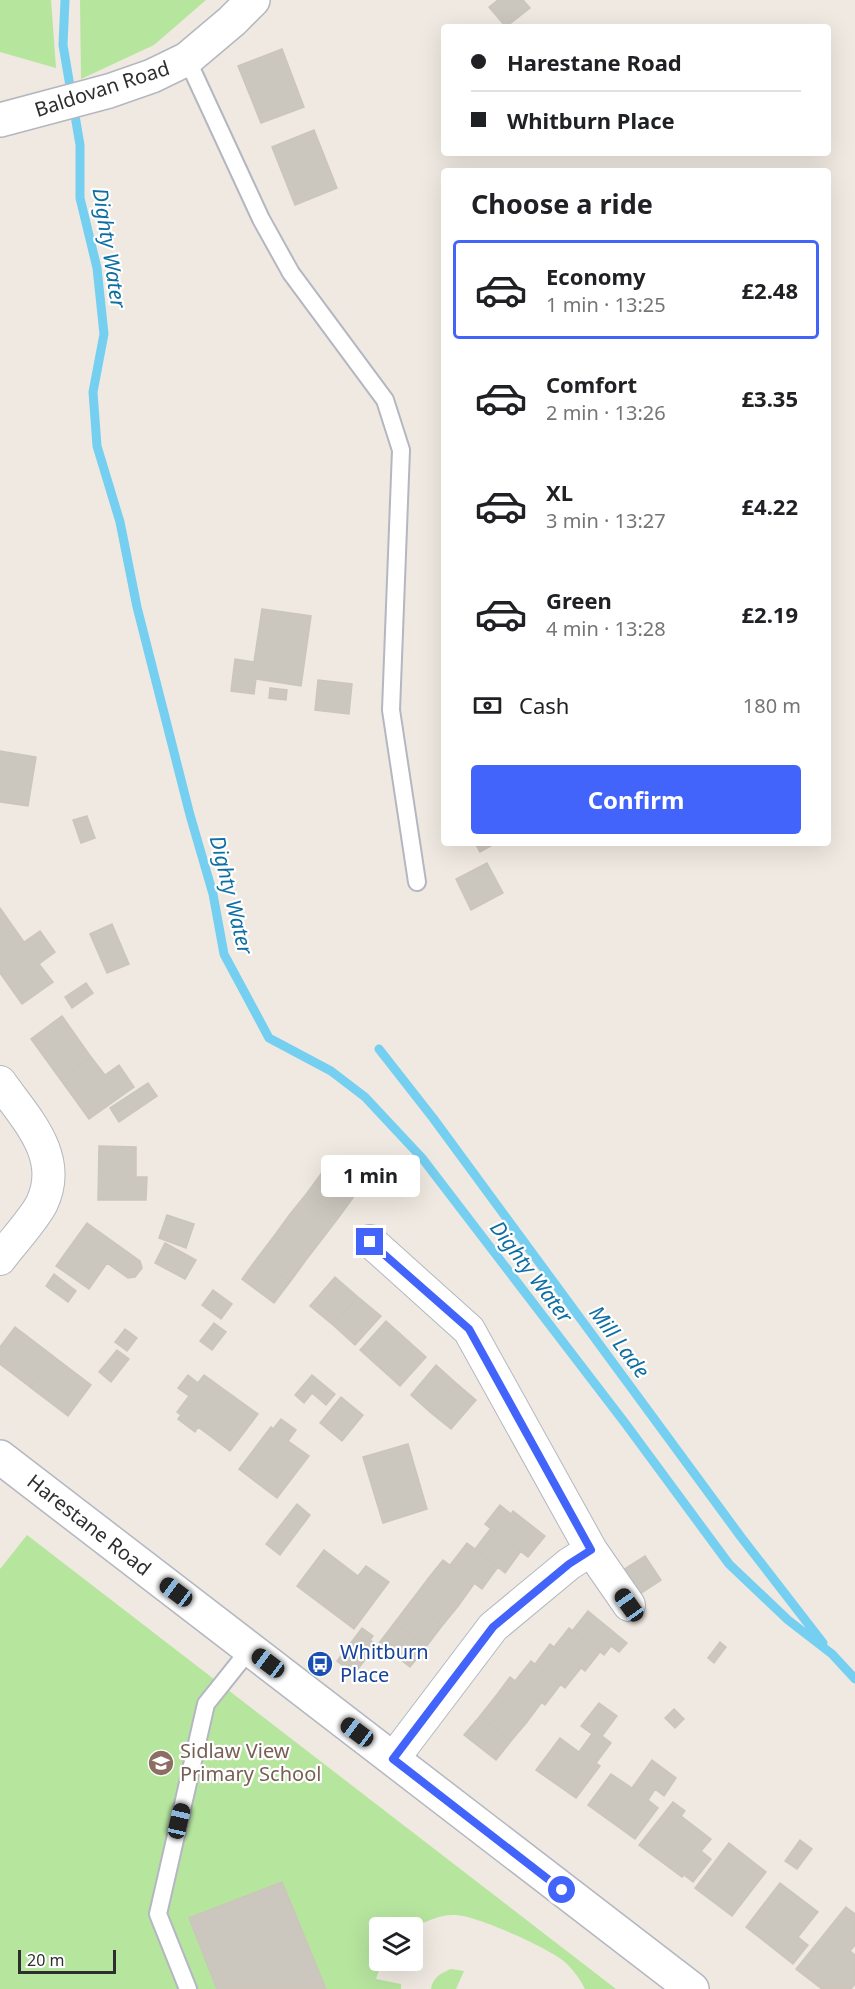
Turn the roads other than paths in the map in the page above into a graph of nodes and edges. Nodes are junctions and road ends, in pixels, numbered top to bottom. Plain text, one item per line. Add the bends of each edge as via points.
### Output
1 (253, 0) edge
2 (187, 59) junction
3 (11, 118) edge
4 (417, 882) dead end
5 (0, 1082) edge
6 (370, 1242) dead end
7 (0, 1259) edge
8 (0, 1457) edge
9 (591, 1550) junction
10 (629, 1605) dead end
11 (250, 1649) junction
12 (393, 1759) junction
13 (188, 1989) edge
14 (692, 1989) edge

1 - 2 street, Baldovan Road
2 - 3 street, Baldovan Road via 109,91
2 - 4 lane via 261,219 291,273 385,400 401,450 391,710
5 - 7 street via 42,1141 51,1174 42,1204
6 - 9 street via 469,1329
8 - 11 street, Harestane Road
9 - 10 street
9 - 12 street via 493,1627
11 - 12 street, Harestane Road
11 - 13 lane via 206,1704 158,1914
12 - 14 street, Harestane Road

